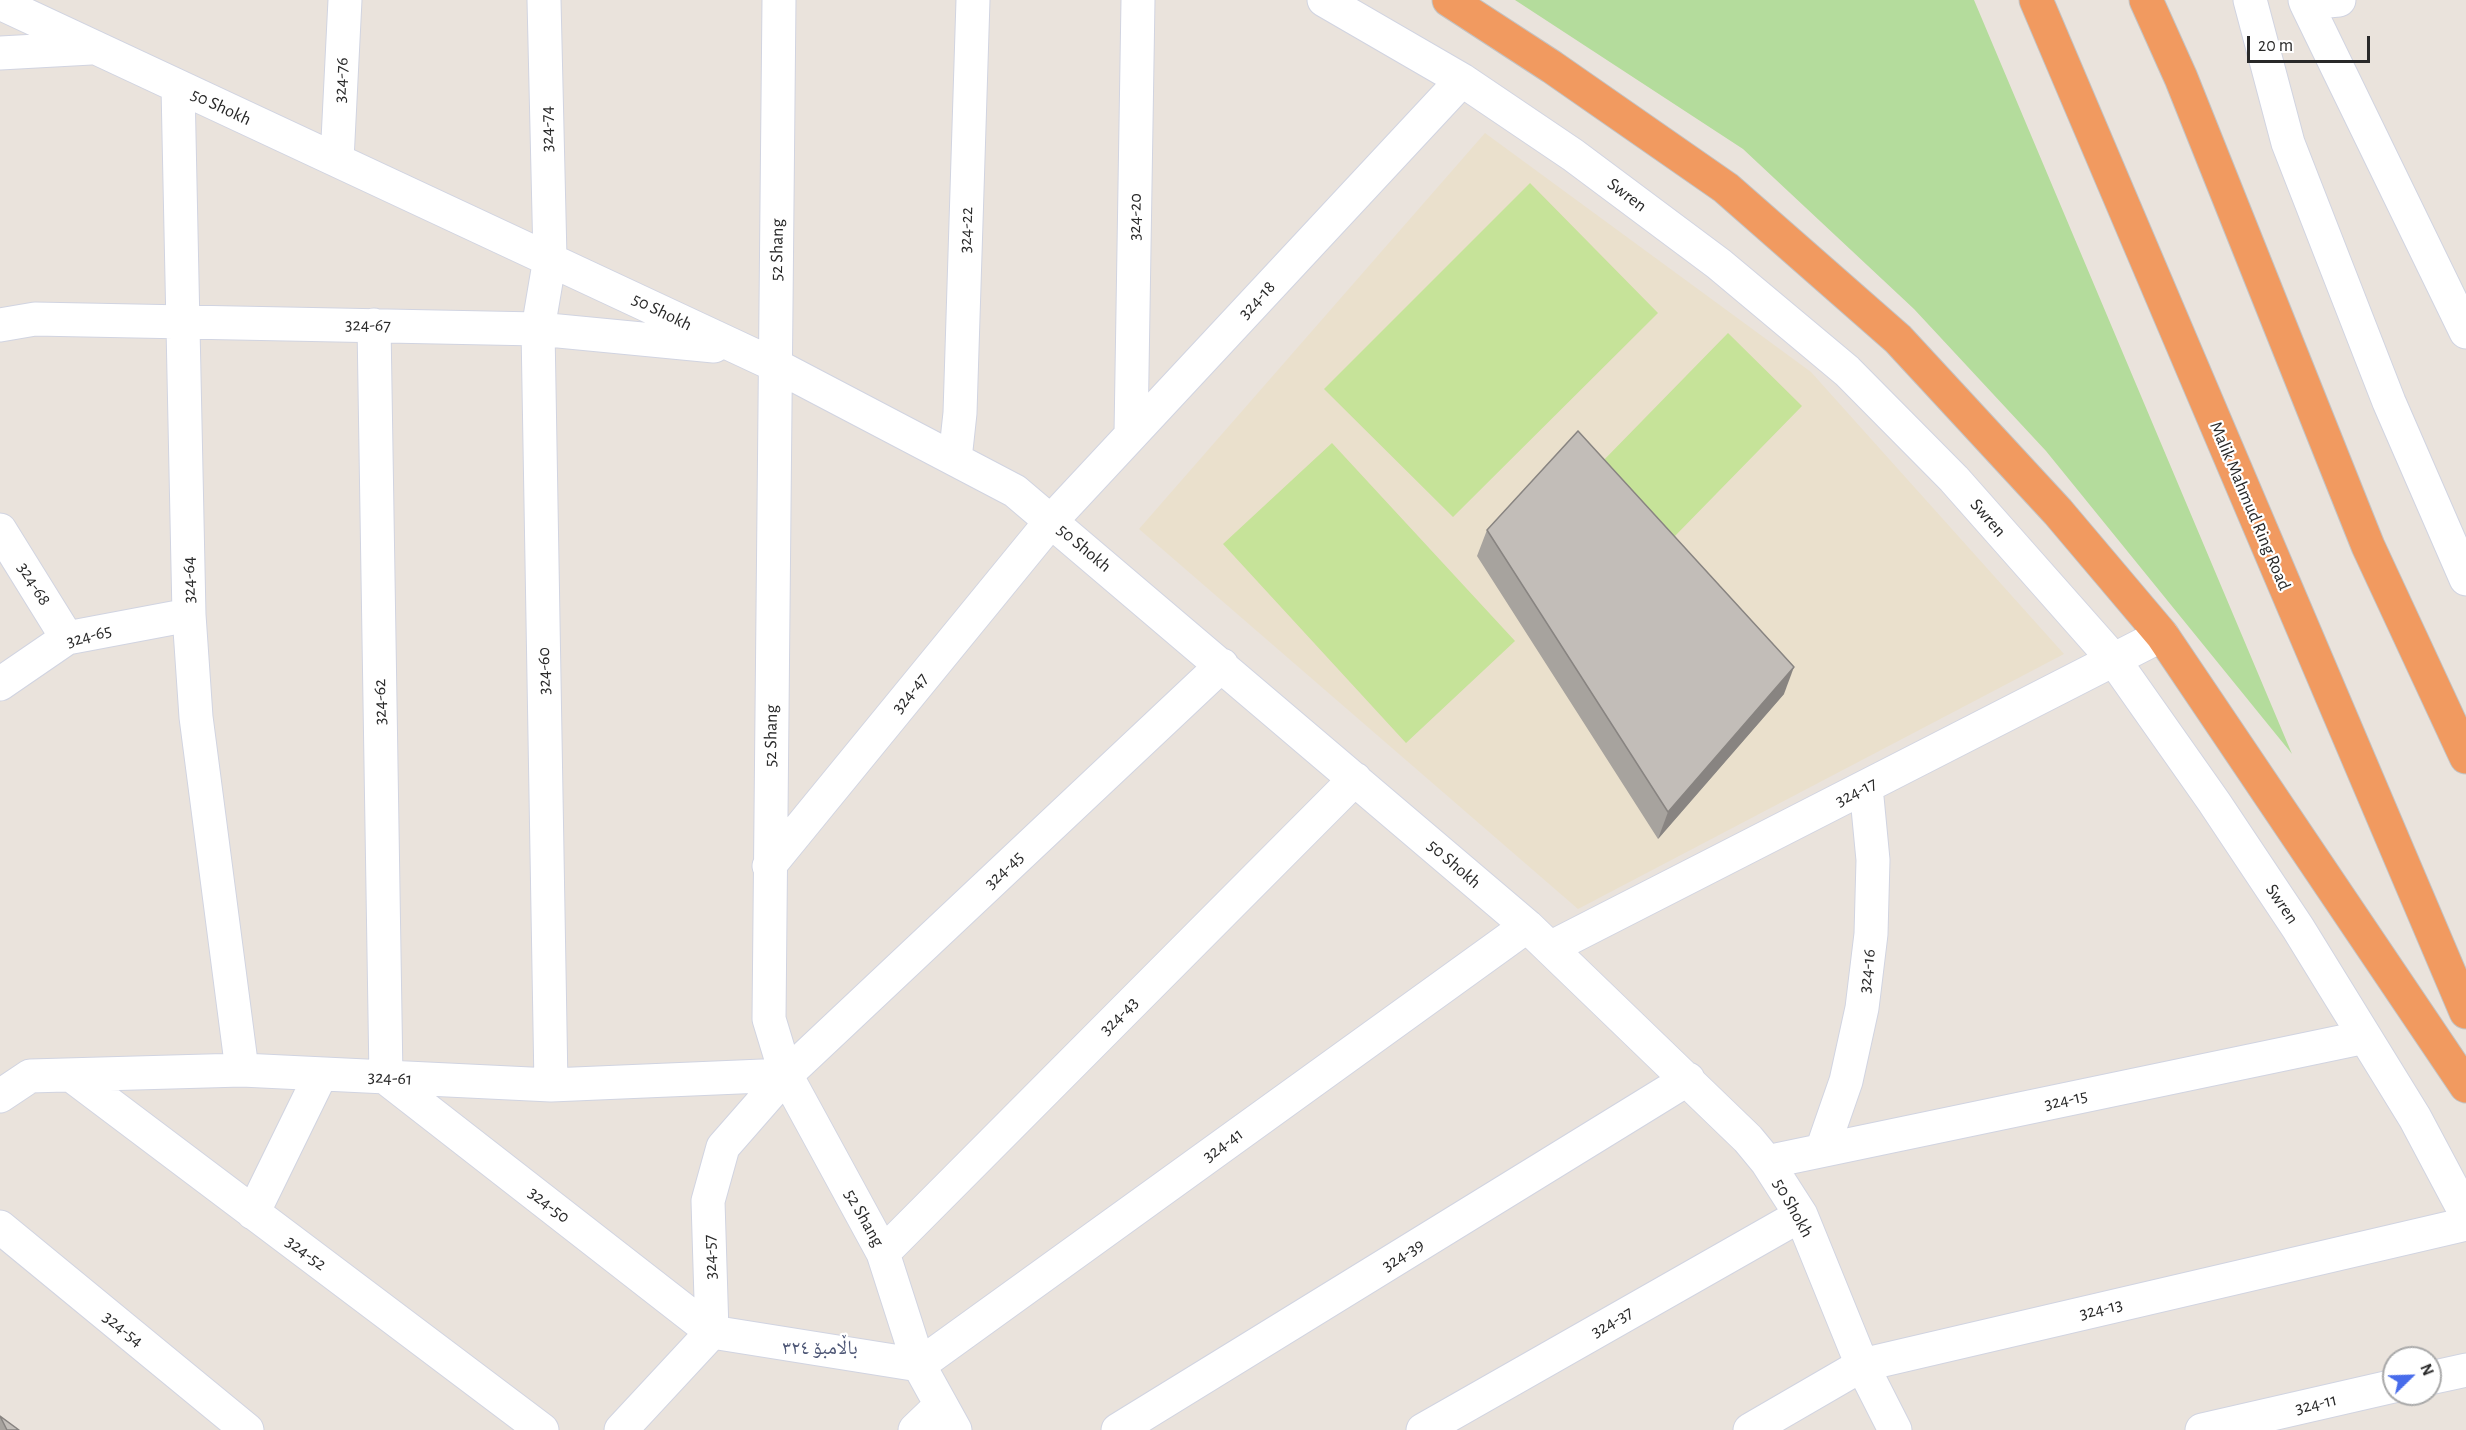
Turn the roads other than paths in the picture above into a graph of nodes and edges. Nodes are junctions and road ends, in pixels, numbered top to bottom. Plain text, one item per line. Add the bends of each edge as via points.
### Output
1 (345, 0) edge
2 (544, 0) edge
3 (779, 0) edge
4 (973, 0) edge
5 (1138, 0) edge
6 (1324, 0) edge
7 (1449, 0) edge
8 (2036, 0) edge
9 (2146, 0) edge
10 (2164, 0) edge
11 (2250, 0) edge
12 (2339, 0) edge
13 (2305, 1) edge
14 (0, 3) edge
15 (97, 47) junction
16 (0, 53) edge
17 (2181, 78) junction
18 (1462, 80) junction
19 (178, 87) junction
20 (337, 160) junction
21 (550, 258) junction
22 (185, 321) junction
23 (0, 325) edge
24 (374, 326) junction
25 (538, 329) junction
26 (2466, 332) edge
27 (736, 348) junction
28 (775, 365) junction
29 (1131, 434) junction
30 (955, 459) junction
31 (1052, 520) junction
32 (0, 530) edge
33 (2466, 579) edge
34 (189, 615) junction
35 (2162, 635) junction
36 (67, 639) junction
37 (2114, 660) junction
38 (1222, 665) junction
39 (0, 684) edge
40 (2462, 745) edge
41 (1355, 779) junction
42 (1866, 787) junction
43 (769, 866) junction
44 (1527, 926) junction
45 (1550, 948) junction
46 (2466, 1012) edge
47 (2365, 1037) junction
48 (242, 1070) junction
49 (321, 1074) junction
50 (71, 1075) junction
51 (786, 1075) junction
52 (386, 1078) junction
53 (1688, 1079) junction
54 (551, 1086) junction
55 (2466, 1086) edge
56 (0, 1096) edge
57 (1822, 1150) junction
58 (1767, 1162) junction
59 (253, 1213) junction
60 (2466, 1214) edge
61 (1801, 1215) junction
62 (2466, 1224) edge
63 (0, 1227) edge
64 (883, 1253) junction
65 (712, 1332) junction
66 (919, 1365) junction
67 (1862, 1365) junction
68 (2466, 1370) edge
69 (2442, 1375) edge
70 (2382, 1389) edge
71 (948, 1418) edge
72 (247, 1430) edge
73 (542, 1430) edge
74 (621, 1430) edge
75 (915, 1430) edge
76 (1118, 1430) edge
77 (1424, 1430) edge
78 (1750, 1430) edge
79 (1895, 1430) edge
80 (2202, 1430) edge

1 - 20 street, 324-76
2 - 21 street, 324-74
3 - 28 street, 52 Shang
4 - 30 street, 324-22 via 960,413
5 - 29 street, 324-20
6 - 18 street, Swren
7 - 35 highway via 1726,188 1898,339 2058,512
8 - 46 highway, Malik Mahmud Ring Road
9 - 17 highway
10 - 17 highway
11 - 33 street via 2288,143 2389,402
12 - 13 street
13 - 26 street
14 - 15 street, 50 Shokh
15 - 16 street
15 - 19 street, 50 Shokh
17 - 40 highway via 2368,546
18 - 29 street, 324-18
18 - 37 street, Swren via 1573,155 1719,264 1847,371 1954,479
19 - 20 street, 50 Shokh
19 - 22 street, 324-64
20 - 21 street, 50 Shokh
21 - 25 street, 324-60
21 - 27 street, 50 Shokh
22 - 23 street, 324-67 via 35,319
22 - 24 street, 324-67
22 - 34 street, 324-64
24 - 25 street, 324-67
24 - 52 street, 324-62
25 - 27 street, 324-67
25 - 54 street, 324-60
27 - 28 street, 50 Shokh
28 - 30 street, 50 Shokh
28 - 43 street, 52 Shang
29 - 31 street, 324-18
30 - 31 street, 50 Shokh via 1015,491
31 - 38 street, 50 Shokh
31 - 43 street, 324-47
32 - 36 street, 324-68
34 - 36 street, 324-65
34 - 48 street, 324-64 via 196,717
35 - 37 street, 324-17
35 - 55 highway
36 - 39 street, 324-65
37 - 42 street, 324-17
37 - 47 street, Swren via 2292,918
38 - 41 street, 50 Shokh
38 - 51 street, 324-45
41 - 44 street, 50 Shokh
41 - 64 street, 324-43
42 - 45 street, 324-17
42 - 57 street, 324-16 via 1873,860 1872,934 1862,1008 1846,1081
43 - 51 street, 52 Shang via 769,1019
44 - 45 street, 50 Shokh
44 - 66 street, 324-41
45 - 53 street, 50 Shokh
47 - 57 street, 324-15
47 - 60 street, Swren via 2415,1118
48 - 49 street, 324-61
48 - 50 street, 324-61
49 - 52 street, 324-61
49 - 59 street
50 - 56 street, 324-61 via 30,1076
50 - 59 street, 324-52
51 - 54 street, 324-61
51 - 64 street, 52 Shang
51 - 65 street, 324-57 via 723,1148 708,1201
52 - 54 street, 324-61
52 - 65 street, 324-50
53 - 58 street, 50 Shokh
53 - 76 street, 324-39
57 - 58 street, 324-15
58 - 61 street, 50 Shokh
59 - 73 street, 324-52
61 - 67 street, 50 Shokh
61 - 77 street, 324-37
62 - 67 street, 324-13
63 - 72 street, 324-54
64 - 66 street, 52 Shang
65 - 66 street
65 - 74 street
66 - 71 street, 52 Shang
67 - 78 street, 324-13
67 - 79 street, 50 Shokh
68 - 69 street
70 - 80 street, 324-11
71 - 75 street

